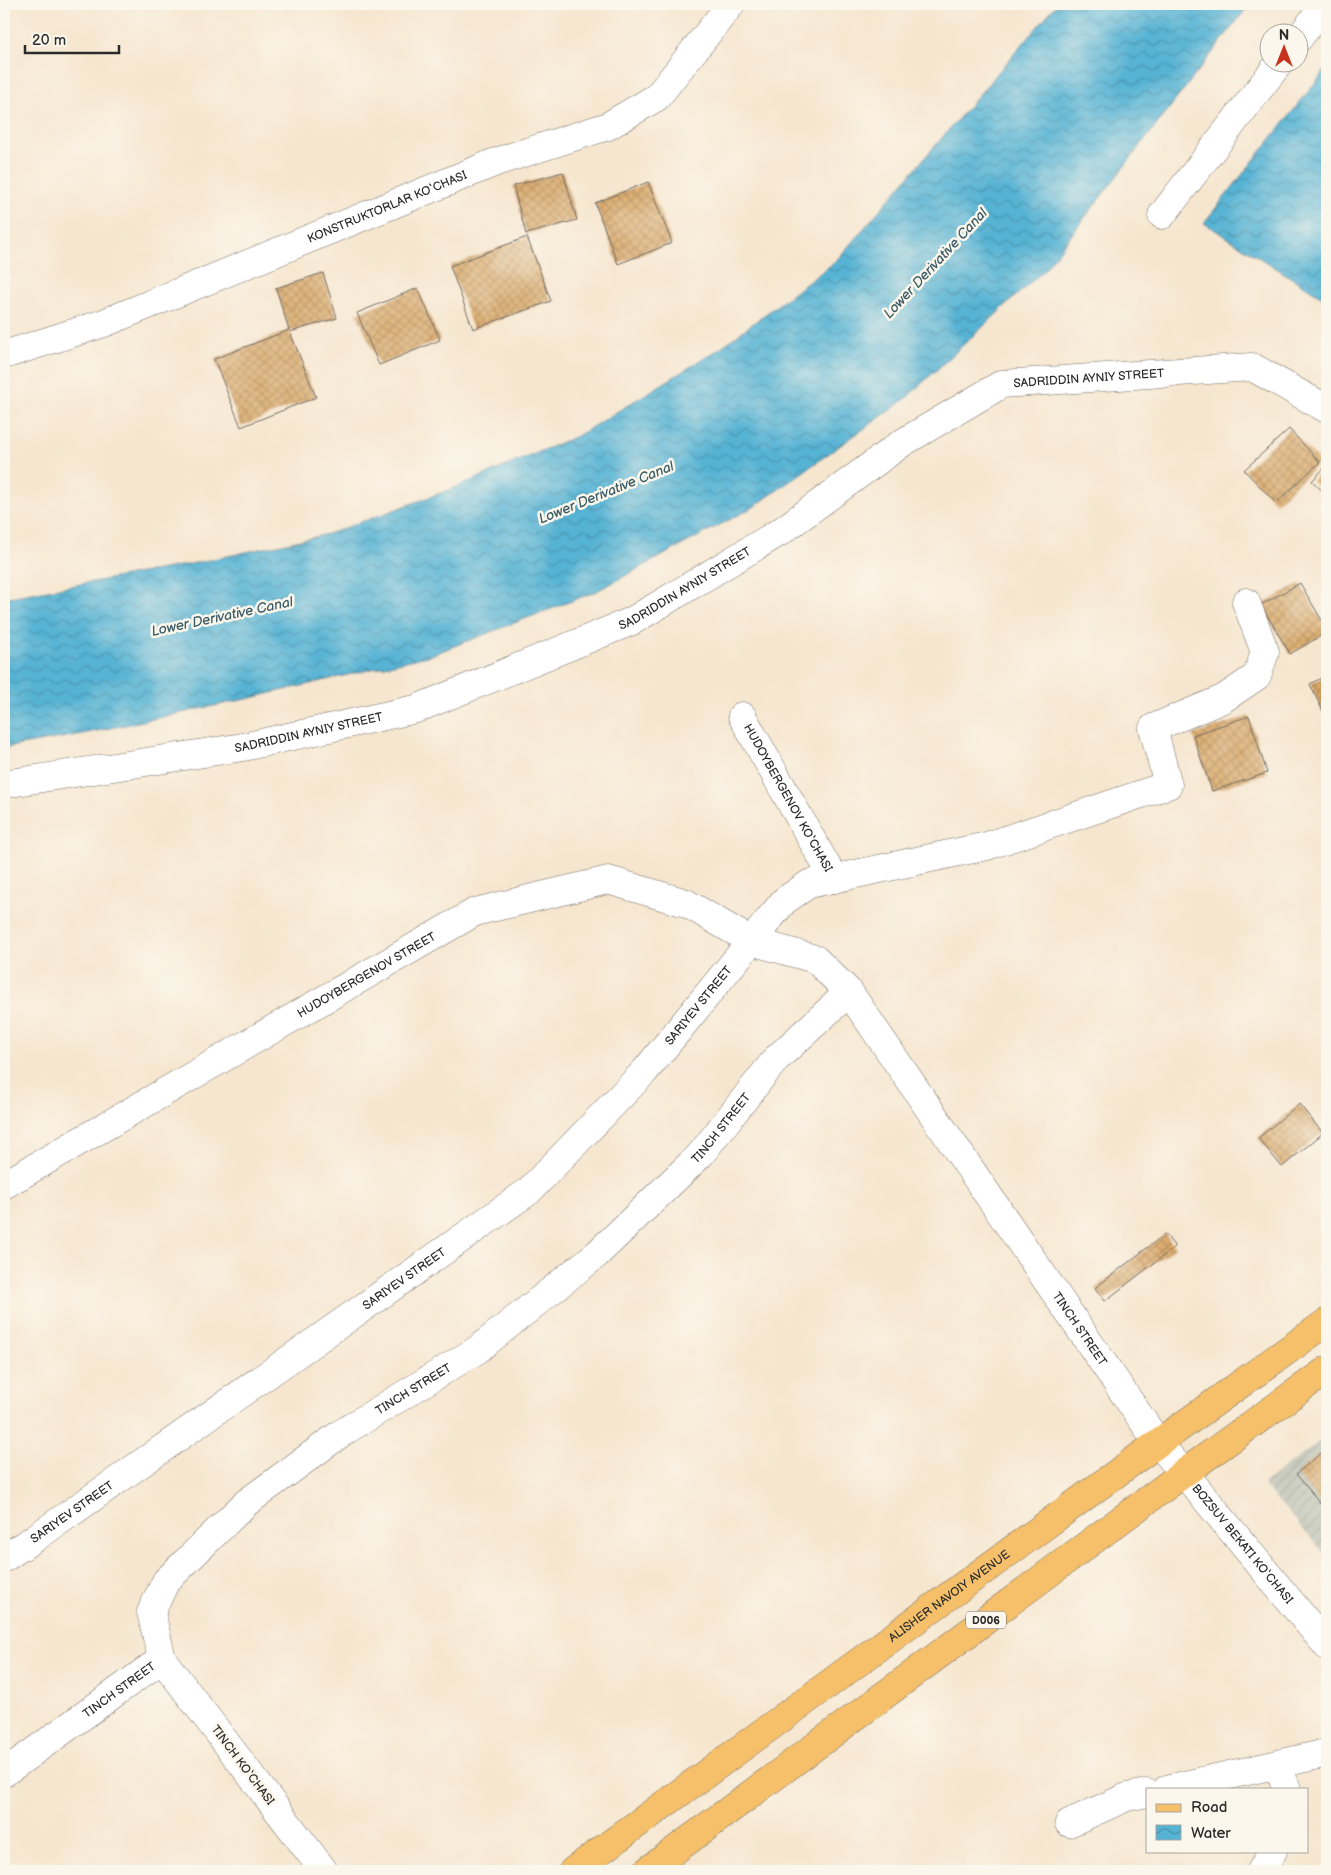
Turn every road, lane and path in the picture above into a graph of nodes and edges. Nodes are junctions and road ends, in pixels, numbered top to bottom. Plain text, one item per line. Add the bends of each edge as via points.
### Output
1 (731, 4) edge
2 (1326, 4) edge
3 (1308, 26) edge
4 (1272, 72) edge
5 (1162, 215) dead end
6 (4, 355) edge
7 (1327, 408) edge
8 (1246, 602) dead end
9 (742, 716) dead end
10 (4, 784) edge
11 (834, 879) junction
12 (751, 941) junction
13 (849, 992) junction
14 (4, 1185) edge
15 (1327, 1322) edge
16 (1327, 1370) edge
17 (1158, 1443) junction
18 (1184, 1473) junction
19 (4, 1558) edge
20 (1327, 1646) edge
21 (162, 1659) junction
22 (1327, 1753) edge
23 (4, 1774) edge
24 (1282, 1777) edge
25 (1177, 1788) edge
26 (1146, 1793) edge
27 (1069, 1823) dead end
28 (1272, 1852) edge
29 (324, 1871) edge
30 (573, 1871) edge
31 (647, 1871) edge
32 (1261, 1871) edge

1 - 6 street, KONSTRUKTORLAR KO‘CHASI via 657,97 608,126 496,162 104,323
2 - 3 street
4 - 5 street
7 - 10 street, SADRIDDIN AYNIY STREET via 1252,367 1002,384 902,443 783,530 632,621 416,709 243,747
8 - 11 street, SARIYEV STREET via 1265,652 1257,676 1223,699 1153,728 1168,785 987,846
9 - 11 street, HUDOYBERGENOV KO‘CHASI
11 - 12 street, SARIYEV STREET via 809,884 784,901
12 - 13 street, TINCH STREET via 814,959
12 - 14 street, HUDOYBERGENOV STREET via 686,903 608,880 475,912
12 - 19 street, SARIYEV STREET via 645,1071 530,1191
13 - 17 street, TINCH STREET
13 - 21 street, TINCH STREET via 776,1059 700,1155 597,1254 477,1350 340,1434 246,1503 172,1574 151,1612
15 - 17 main road, ALISHER NAVOIY AVENUE
16 - 18 main road, D006
17 - 18 street, BOZSUV BEKATI KO‘CHASI
17 - 30 main road, ALISHER NAVOIY AVENUE
18 - 20 street, BOZSUV BEKATI KO‘CHASI
18 - 31 main road, D006
21 - 23 street, TINCH STREET
21 - 29 street, TINCH KO‘CHASI
22 - 24 street
24 - 25 street
26 - 27 street via 1127,1797
28 - 32 street

